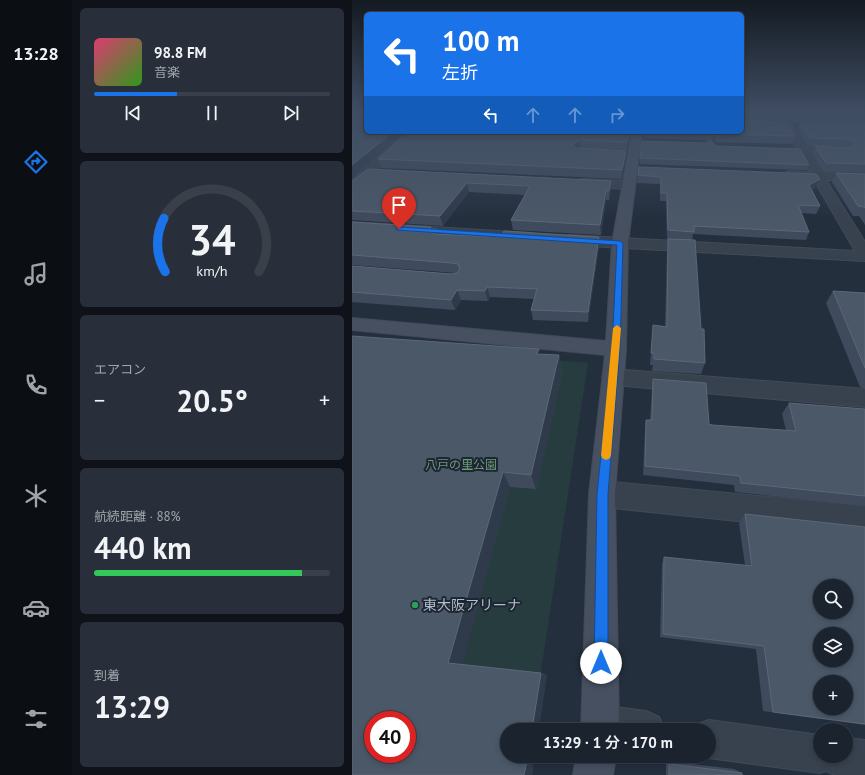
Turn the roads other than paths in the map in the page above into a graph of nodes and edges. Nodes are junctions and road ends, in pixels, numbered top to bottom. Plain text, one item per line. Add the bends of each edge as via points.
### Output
1 (396, 147) edge
2 (635, 147) edge
3 (800, 147) edge
4 (786, 149) edge
5 (802, 150) junction
6 (845, 152) edge
7 (631, 169) junction
8 (647, 170) edge
9 (368, 172) junction
10 (384, 173) edge
11 (779, 175) edge
12 (818, 176) junction
13 (865, 178) edge
14 (566, 182) edge
15 (629, 185) junction
16 (352, 186) edge
17 (352, 226) edge
18 (620, 243) junction
19 (865, 256) edge
20 (352, 324) edge
21 (616, 349) junction
22 (613, 377) junction
23 (865, 398) edge
24 (602, 494) junction
25 (865, 520) edge
26 (599, 723) edge
27 (716, 740) edge
28 (813, 753) edge
29 (853, 758) edge
30 (865, 760) edge
31 (595, 763) edge
32 (593, 775) edge

1 - 9 street
2 - 7 street
3 - 5 street
4 - 5 street
5 - 6 lane
5 - 12 street
7 - 8 street
7 - 15 street
9 - 10 street
9 - 16 street
11 - 12 street
12 - 13 street
12 - 19 street
14 - 15 street
15 - 18 street
17 - 18 street
18 - 19 street
18 - 21 street
20 - 21 street
21 - 22 street
22 - 23 street
22 - 24 street
24 - 25 street
24 - 26 street
27 - 28 street
29 - 30 street
31 - 32 street

